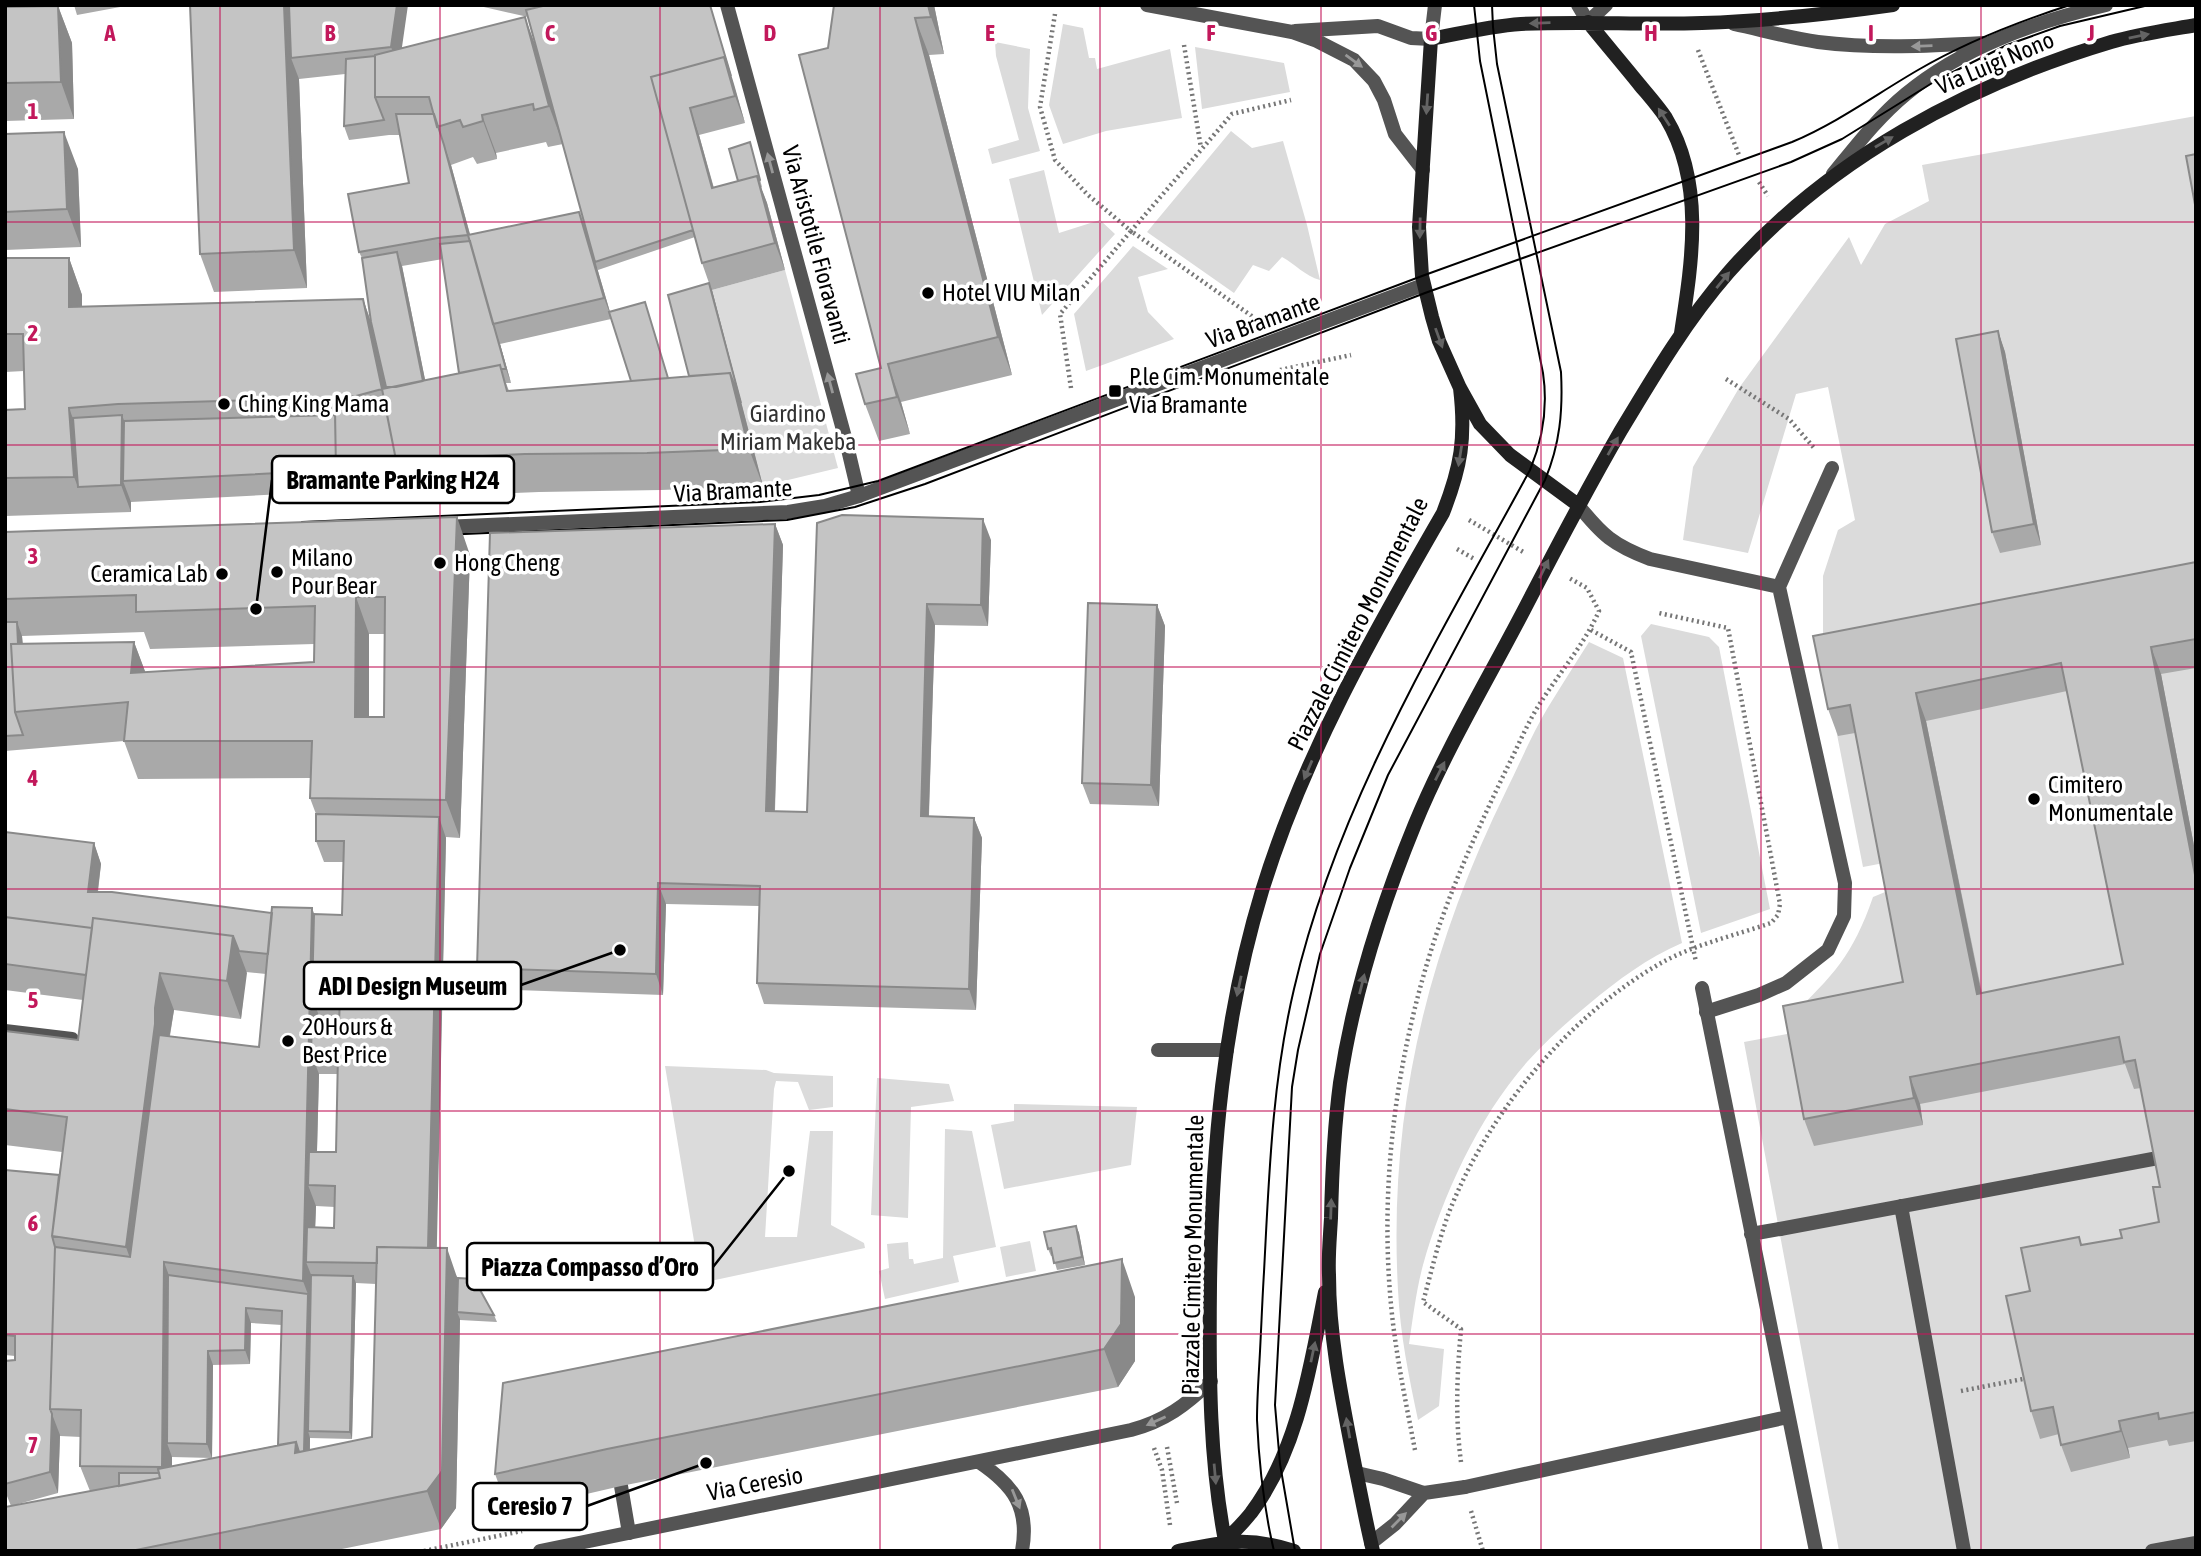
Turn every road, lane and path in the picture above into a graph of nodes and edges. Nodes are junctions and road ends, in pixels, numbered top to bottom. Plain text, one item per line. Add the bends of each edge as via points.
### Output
1 (727, 5) edge
2 (1147, 5) edge
3 (1435, 5) edge
4 (1577, 5) edge
5 (1606, 5) edge
6 (1893, 5) edge
7 (2106, 5) edge
8 (1055, 14) dead end
9 (1588, 22) junction
10 (1723, 22) junction
11 (2196, 24) edge
12 (1292, 32) junction
13 (1432, 39) junction
14 (1990, 42) junction
15 (1184, 45) dead end
16 (1698, 50) dead end
17 (1291, 100) dead end
18 (1202, 149) junction
19 (1739, 155) dead end
20 (1423, 170) junction
21 (1828, 180) junction
22 (1759, 182) dead end
23 (1774, 203) dead end
24 (1131, 231) junction
25 (1423, 285) junction
26 (1256, 319) dead end
27 (1681, 334) junction
28 (1351, 355) dead end
29 (1276, 371) dead end
30 (1726, 379) dead end
31 (1460, 388) junction
32 (1071, 392) dead end
33 (1832, 467) joint
34 (859, 496) junction
35 (1578, 505) junction
36 (1446, 506) junction
37 (432, 528) edge
38 (1457, 549) dead end
39 (1476, 560) dead end
40 (1546, 565) junction
41 (1779, 587) junction
42 (1659, 613) dead end
43 (1591, 630) junction
44 (1693, 950) junction
45 (1702, 988) joint
46 (1706, 1012) junction
47 (5, 1031) edge
48 (72, 1039) edge
49 (1158, 1050) dead end
50 (1227, 1050) junction
51 (2158, 1158) edge
52 (1901, 1206) junction
53 (1751, 1234) junction
54 (1329, 1277) junction
55 (2030, 1378) edge
56 (1211, 1381) junction
57 (1936, 1396) junction
58 (1788, 1417) junction
59 (1145, 1426) junction
60 (1167, 1447) dead end
61 (1415, 1450) dead end
62 (979, 1462) junction
63 (1357, 1473) junction
64 (621, 1486) edge
65 (1465, 1487) junction
66 (1424, 1493) junction
67 (1177, 1503) dead end
68 (629, 1533) junction
69 (2196, 1543) edge
70 (1175, 1544) edge
71 (1226, 1546) edge
72 (1372, 1547) edge
73 (540, 1551) edge
74 (1022, 1551) edge
75 (1294, 1551) edge
76 (1483, 1551) edge
77 (1816, 1551) edge
78 (1964, 1551) edge
79 (2152, 1551) edge

34 -> 1 street, Via Aristotile Fioravanti
2 - 12 street
3 - 13 street, Piazzale Cimitero Monumentale
4 - 9 street
5 - 9 street
6 - 10 main road
7 - 14 street
8 - 24 path via 1040,107 1055,160
9 - 10 main road
9 -> 13 main road via 1493,27
27 -> 9 main road via 1692,262 1690,198 1682,157 1665,116
14 -> 10 street via 1849,45
21 -> 11 main road, Via Luigi Nono via 1917,123 1996,83 2117,40
12 - 13 street via 1378,26 1412,38
12 -> 20 street via 1339,51 1364,68 1384,100 1395,134
13 -> 20 main road, Piazzale Cimitero Monumentale
14 - 21 street via 1906,94
15 - 18 path
16 - 19 path
17 - 18 path via 1232,114
18 - 24 path
20 -> 25 main road, Piazzale Cimitero Monumentale via 1419,227
27 -> 21 main road via 1745,254
22 - 23 path
24 - 26 path
24 - 32 path via 1060,313
25 -> 31 main road, Piazzale Cimitero Monumentale via 1439,341
25 - 34 street, Via Bramante
35 -> 27 main road
28 - 29 path
30 - 33 path via 1789,419
31 - 35 main road, Piazzale Cimitero Monumentale via 1492,438
31 -> 36 main road, Piazzale Cimitero Monumentale via 1462,449
33 - 41 street
34 - 37 street, Via Bramante via 788,512
35 - 40 main road
35 - 41 street, Piazzale Cimitero Monumentale via 1616,545 1650,559
36 - 40 path
36 -> 50 main road, Piazzale Cimitero Monumentale via 1347,686 1293,805 1251,929
38 - 39 path
40 - 43 path via 1593,597 1599,611
54 -> 40 main road via 1334,1137 1341,1080 1360,989 1386,901 1427,799
41 - 46 street via 1845,883 1844,916 1828,950 1809,967 1759,995
42 - 44 path via 1728,628 1780,904 1771,923
43 - 44 path via 1631,652
43 - 61 path via 1538,707 1479,827 1429,956 1412,1022 1395,1116 1387,1225 1397,1360
44 - 45 path
44 - 65 path via 1662,963 1615,994 1534,1071 1500,1115 1449,1214 1423,1302 1461,1329 1457,1432
45 - 46 street
46 - 53 street
47 - 48 street
49 - 50 street
50 - 56 main road, Piazzale Cimitero Monumentale via 1213,1185
51 - 52 street
52 - 53 street
52 - 57 street
53 - 58 street
63 -> 54 main road via 1337,1364
71 -> 54 main road via 1280,1464 1301,1402
55 - 57 path
56 -> 59 street, Via Ceresio via 1182,1407
56 -> 71 main road, Piazzale Cimitero Monumentale via 1214,1461
57 - 78 street
58 - 65 street
58 - 77 street
59 - 62 street, Via Ceresio
59 - 70 path via 1162,1470
60 - 67 path
62 - 68 street, Via Ceresio
62 -> 74 street via 1000,1476 1019,1502
63 - 66 street
63 - 72 main road
64 - 68 street
65 - 66 street
65 - 76 path
72 -> 66 street
68 - 73 street, Via Ceresio
69 - 79 street
70 - 71 main road
71 - 75 main road via 1272,1544

